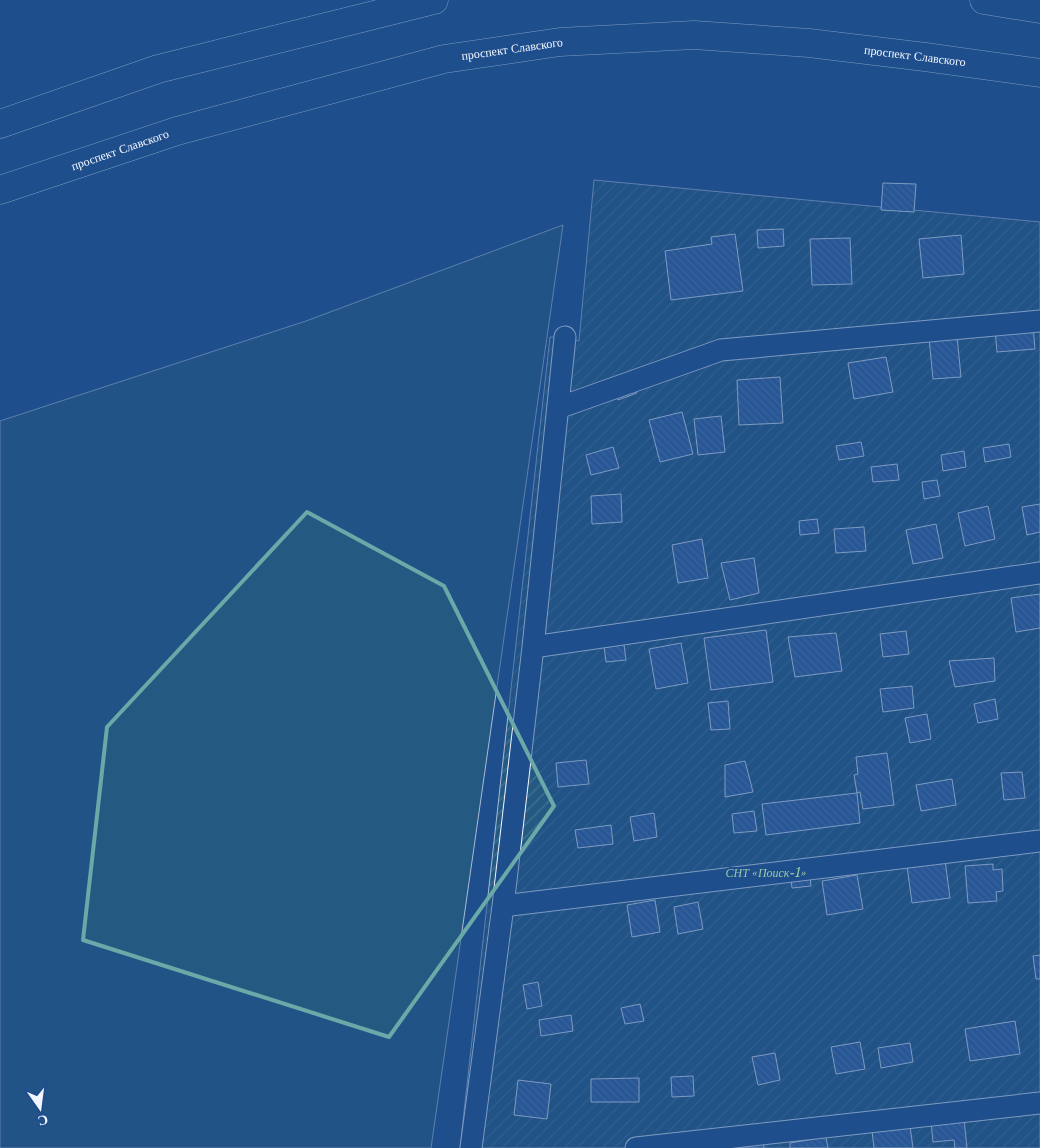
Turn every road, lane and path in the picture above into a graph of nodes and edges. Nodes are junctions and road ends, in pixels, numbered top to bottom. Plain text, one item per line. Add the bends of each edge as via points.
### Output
1 (434, 0) edge
2 (984, 0) edge
3 (1040, 9) edge
4 (1040, 73) edge
5 (0, 124) edge
6 (0, 190) edge
7 (1040, 321) edge
8 (565, 338) dead end
9 (558, 408) junction
10 (1040, 573) edge
11 (533, 647) junction
12 (1040, 840) edge
13 (503, 906) junction
14 (1040, 1103) edge
15 (471, 1148) edge
16 (636, 1148) edge

1 - 5 main road via 158,69
2 - 3 main road
4 - 6 main road, проспект Славского via 809,43 713,36 560,42 434,61 177,131
7 - 9 street via 721,350
8 - 9 street
9 - 11 street
10 - 11 street
11 - 13 street
12 - 13 street
13 - 15 street
14 - 16 street

